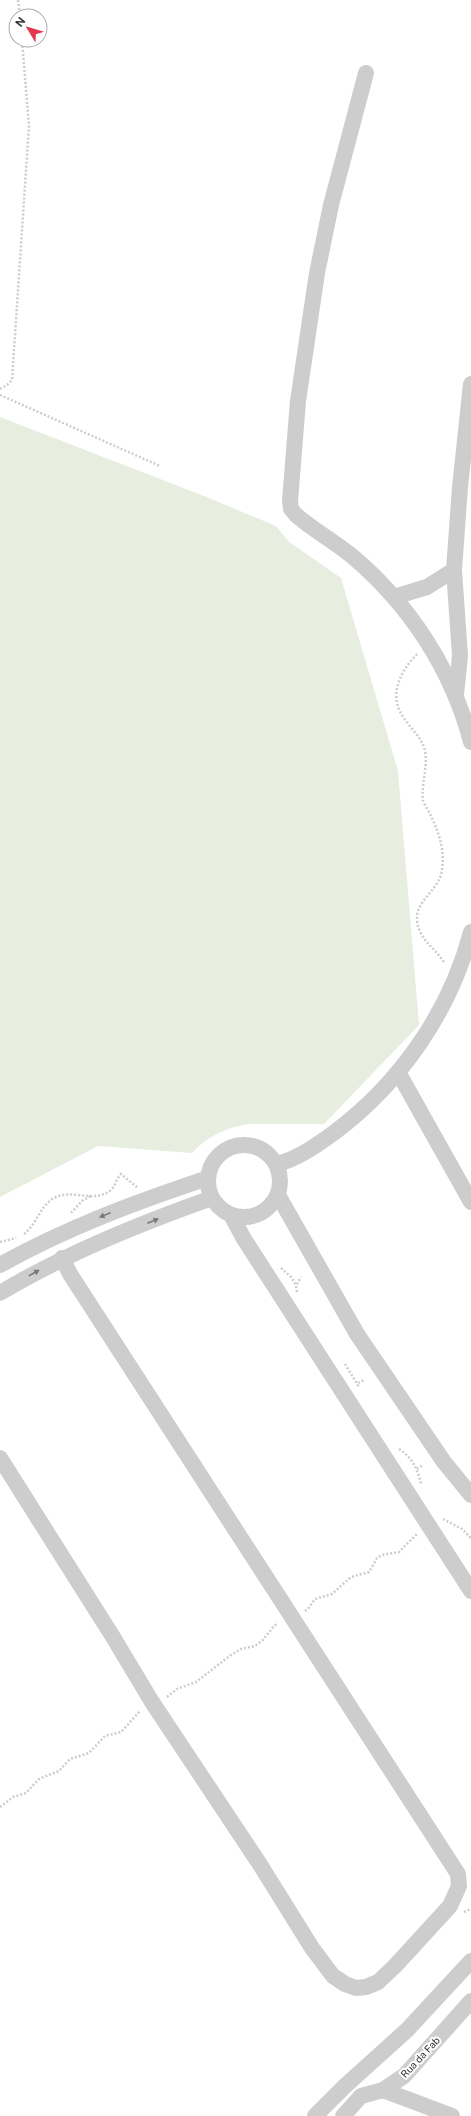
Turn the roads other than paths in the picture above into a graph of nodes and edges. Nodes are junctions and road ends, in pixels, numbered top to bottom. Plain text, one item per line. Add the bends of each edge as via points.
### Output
1 (366, 73) dead end
2 (471, 384) edge
3 (454, 570) junction
4 (394, 596) junction
5 (456, 695) junction
6 (471, 742) edge
7 (471, 932) edge
8 (468, 953) edge
9 (398, 1072) junction
10 (276, 1164) junction
11 (208, 1178) junction
12 (278, 1195) junction
13 (212, 1198) junction
14 (471, 1202) edge
15 (231, 1215) junction
16 (62, 1258) junction
17 (0, 1265) edge
18 (0, 1293) edge
19 (0, 1458) edge
20 (471, 1495) edge
21 (471, 1591) edge
22 (471, 1961) edge
23 (471, 2001) edge
24 (383, 2090) junction
25 (315, 2116) edge
26 (343, 2116) edge
27 (452, 2116) edge

1 - 4 street via 331,206 317,273 298,401 290,493 291,509 296,515 351,555
2 - 3 street
3 - 4 street via 427,587
3 - 5 street via 460,656
4 - 5 street via 428,642
5 - 6 street
7 - 8 street
8 - 9 street via 430,1028
9 - 10 street via 377,1097 344,1125 291,1160
9 - 14 street
10 - 11 street via 270,1154 260,1148 249,1144 237,1145 226,1149 217,1157
10 - 12 street via 280,1174
11 - 13 street
11 -> 17 street via 71,1229
12 - 15 street via 260,1214 242,1217
12 - 20 street via 357,1334 444,1462
13 - 15 street via 220,1208
16 -> 13 street
15 - 21 street
18 -> 16 street
16 - 19 street via 458,1874 459,1886 450,1906 396,1966 378,1982 356,1988 345,1984 334,1976 312,1948 152,1702
22 - 25 street via 407,2030
23 - 24 street, Rua da Fab via 404,2076
24 - 26 street, Rua da Fab via 362,2096
24 - 27 street

